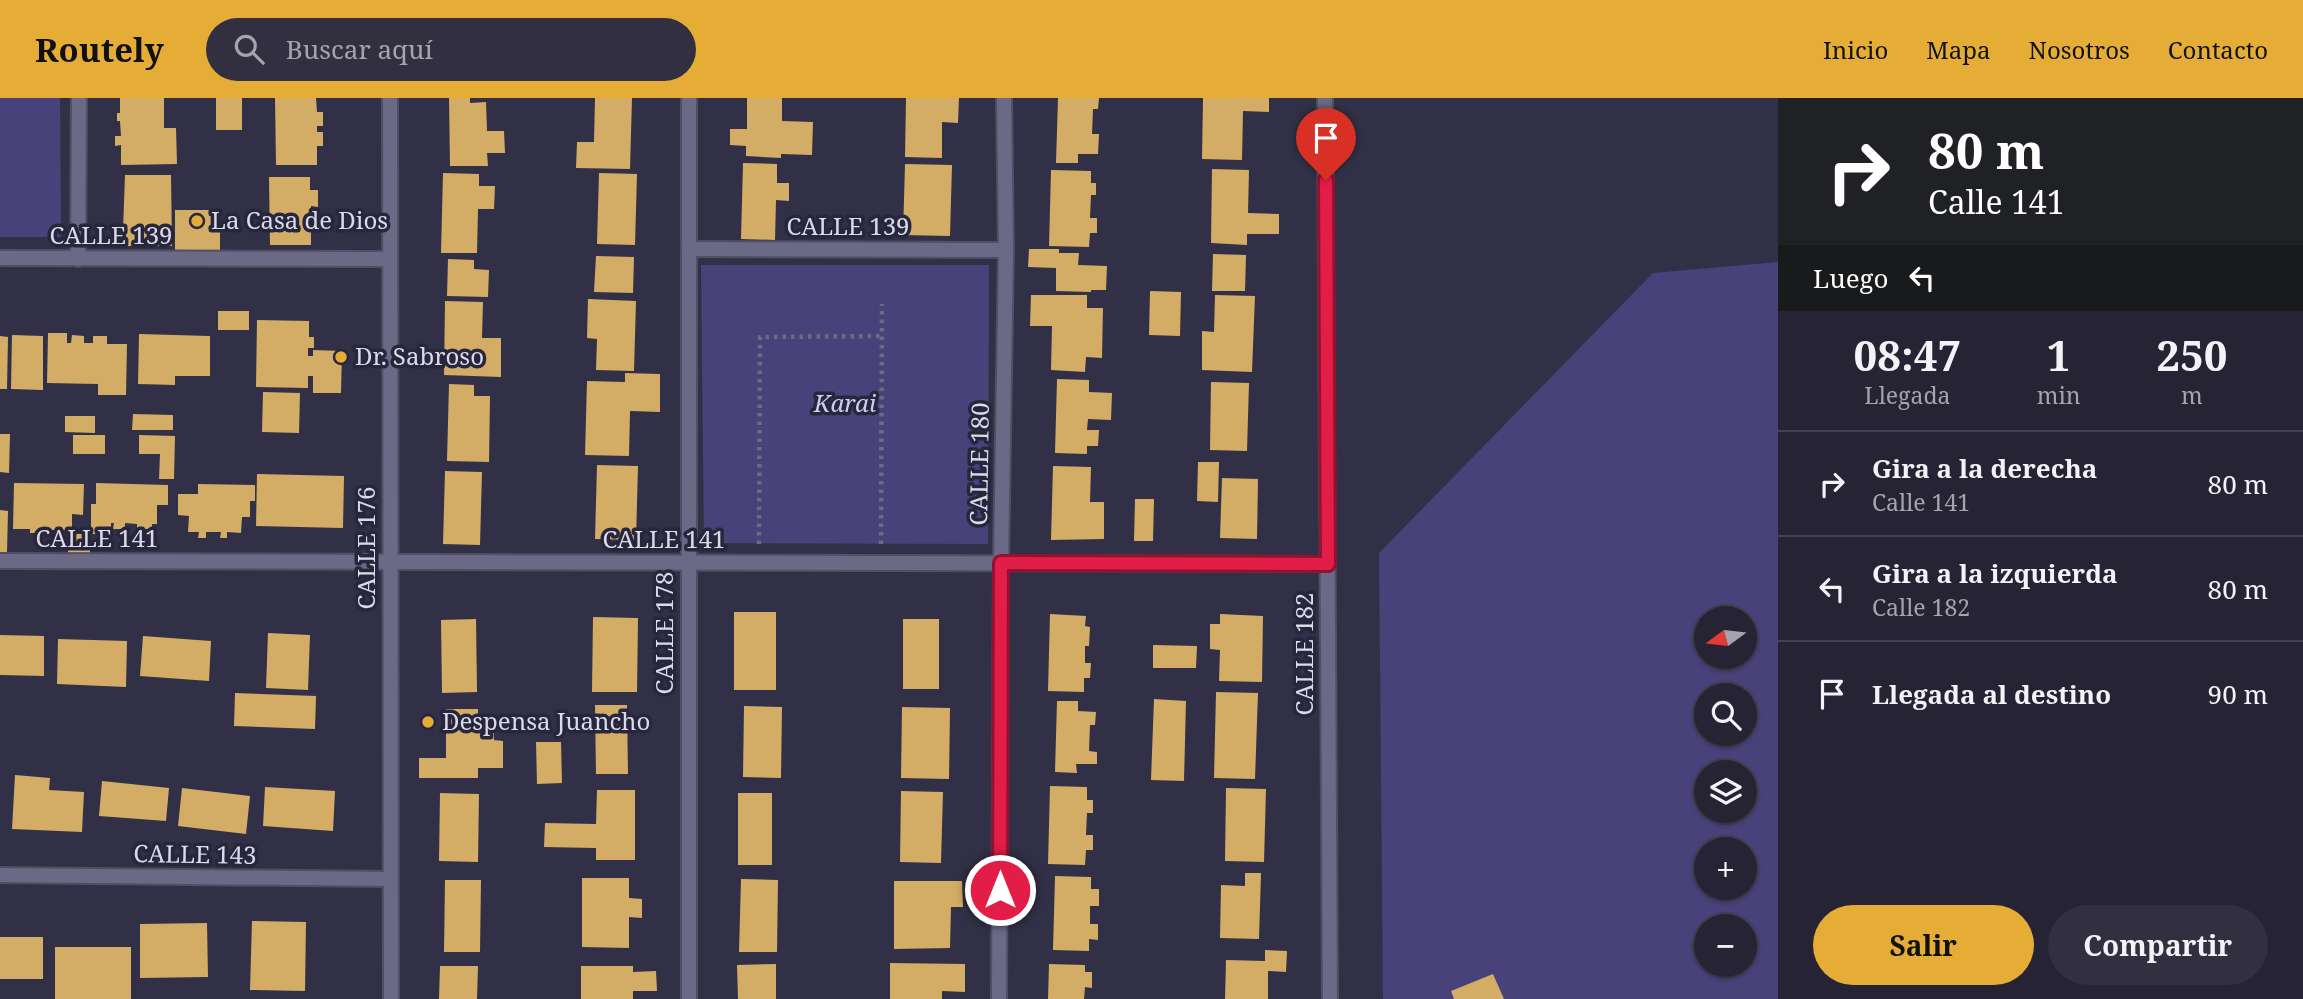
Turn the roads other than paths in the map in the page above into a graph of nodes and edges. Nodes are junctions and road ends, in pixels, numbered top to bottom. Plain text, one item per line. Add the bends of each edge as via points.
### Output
1 (79, 98) edge
2 (390, 98) edge
3 (689, 98) edge
4 (1004, 98) edge
5 (1325, 98) edge
6 (689, 249) junction
7 (1006, 250) junction
8 (0, 258) edge
9 (78, 258) junction
10 (390, 259) junction
11 (0, 561) edge
12 (389, 562) junction
13 (688, 562) junction
14 (1001, 563) junction
15 (1328, 564) junction
16 (0, 875) edge
17 (390, 879) junction
18 (391, 999) edge
19 (689, 999) edge
20 (999, 999) edge
21 (1330, 999) edge

1 - 9 street
2 - 10 street, CALLE 176
3 - 6 street, CALLE 178
4 - 7 street, CALLE 180
5 - 15 street, CALLE 182
6 - 7 street, CALLE 139
6 - 13 street, CALLE 178
7 - 14 street, CALLE 180
8 - 9 street, CALLE 139
9 - 10 street, CALLE 139
10 - 12 street, CALLE 176
11 - 12 street, CALLE 141
12 - 13 street, CALLE 141
12 - 17 street, CALLE 176
13 - 14 street, CALLE 141
13 - 19 street, CALLE 178
14 - 15 street, CALLE 141
14 - 20 street, CALLE 180
15 - 21 street, CALLE 182
16 - 17 street, CALLE 143
17 - 18 street, CALLE 176

